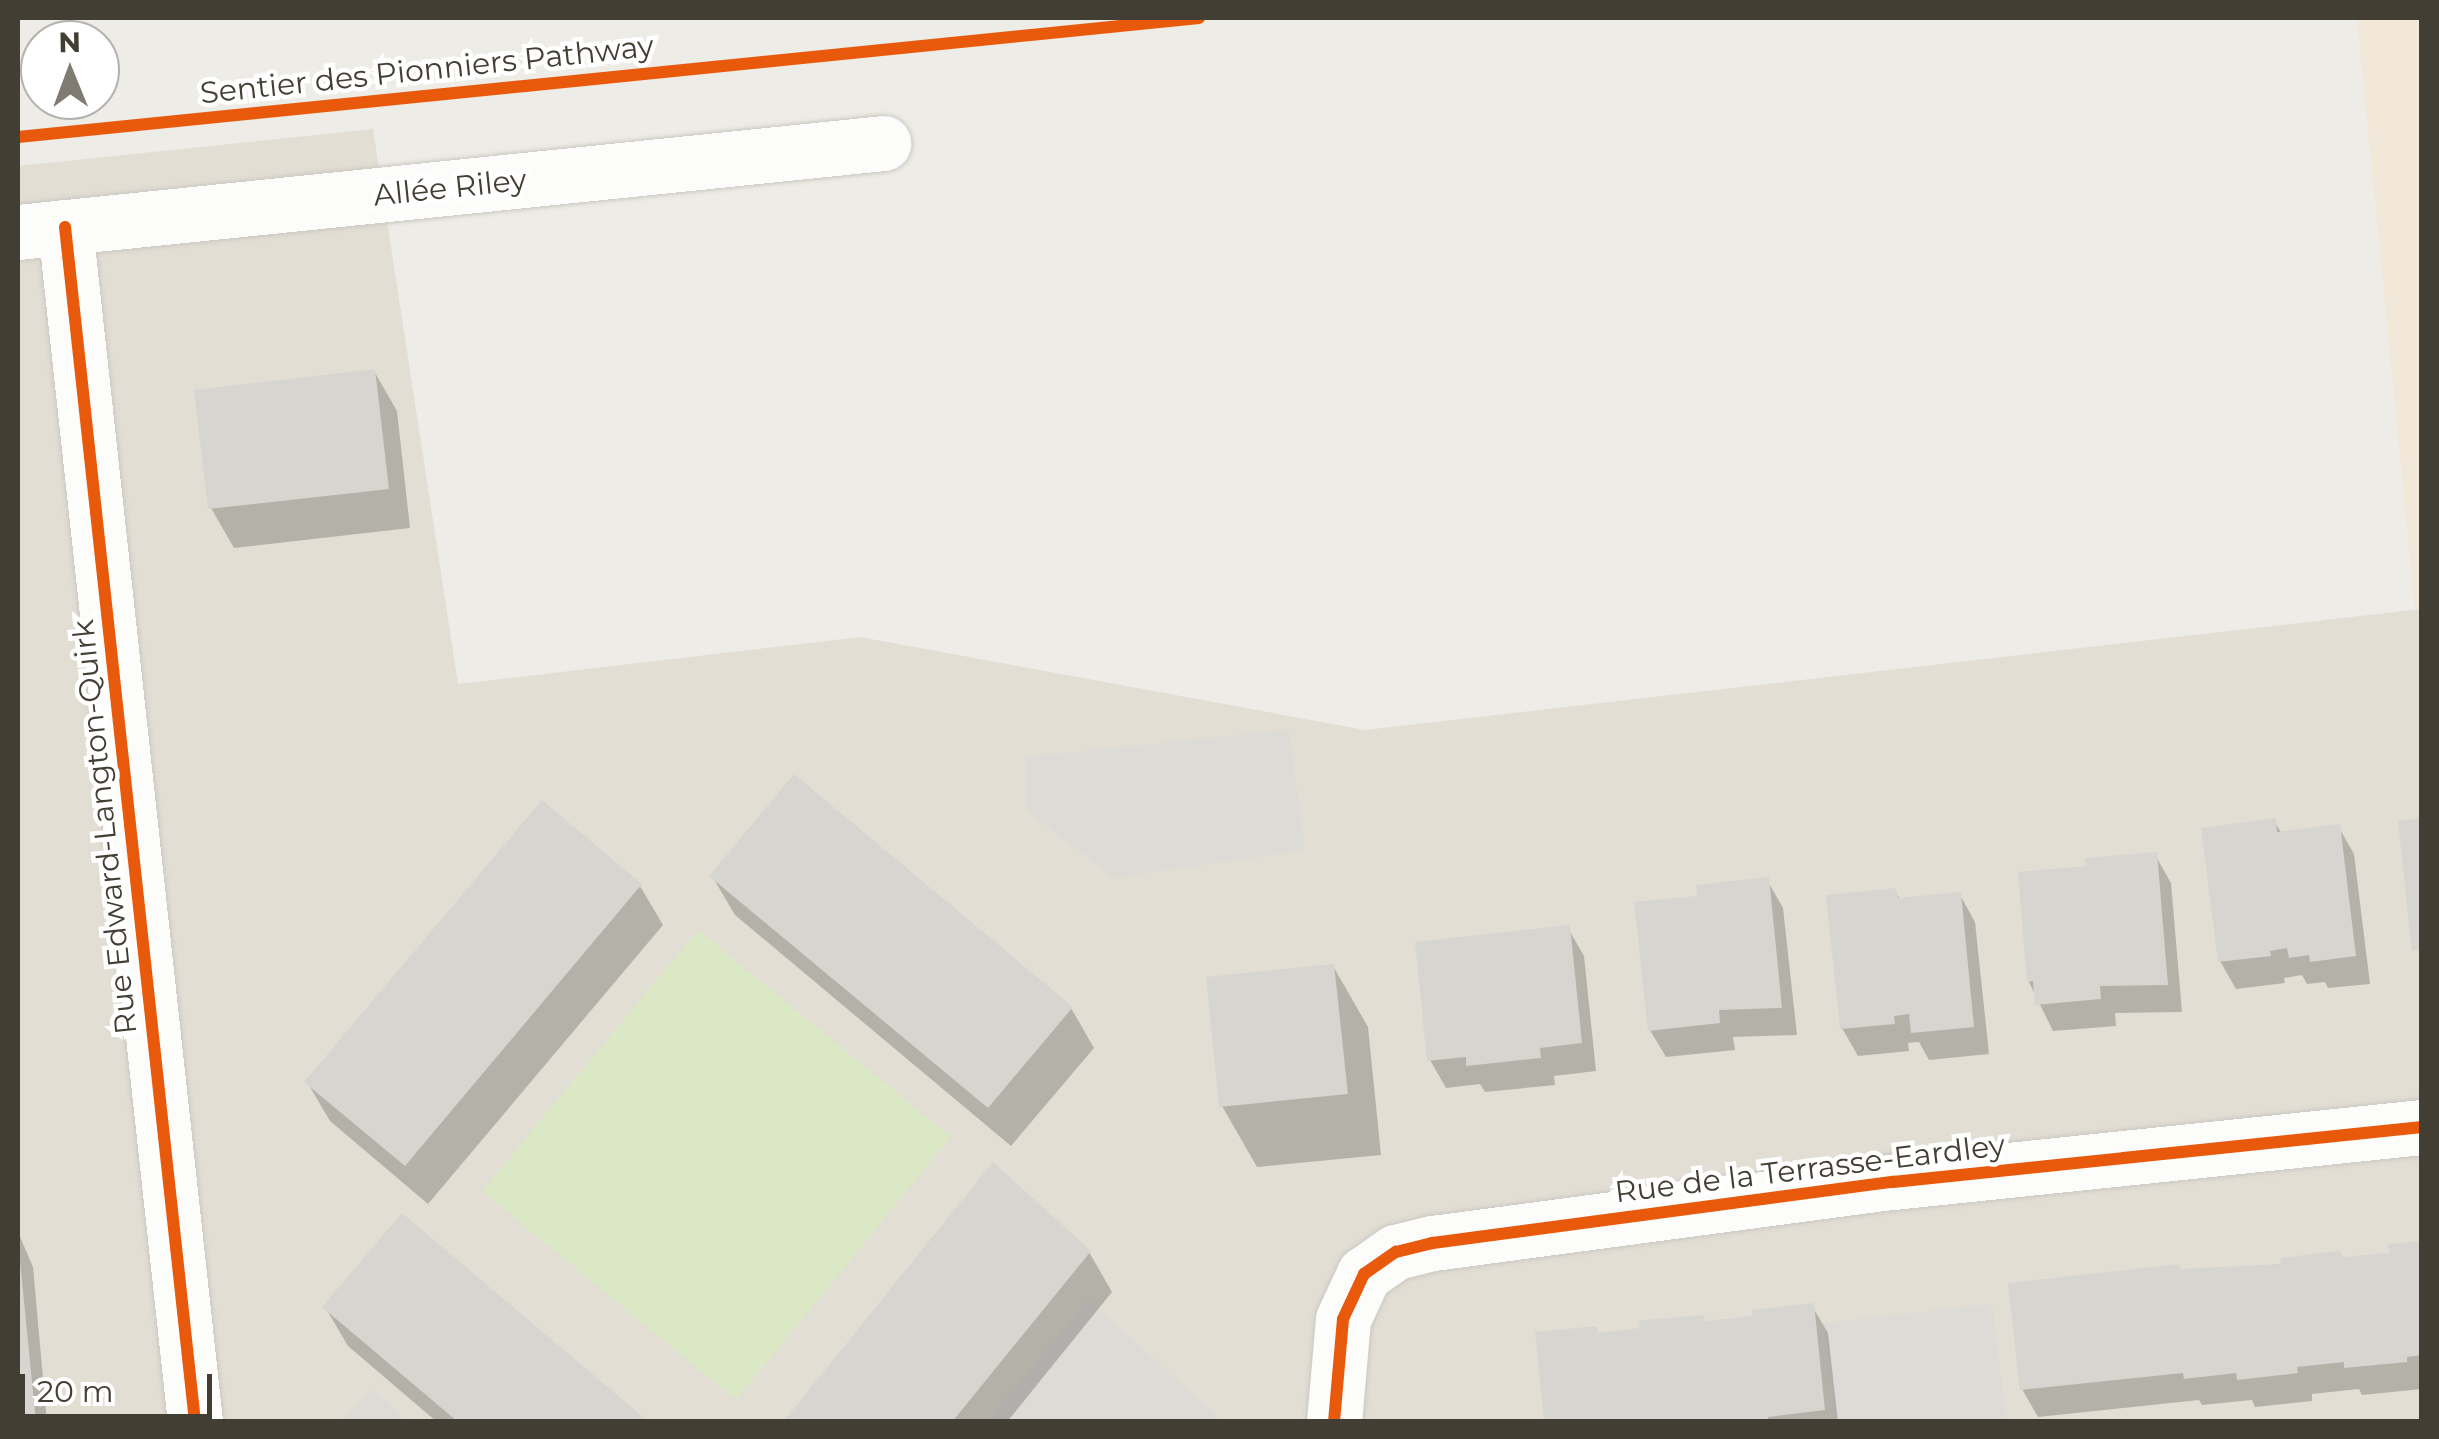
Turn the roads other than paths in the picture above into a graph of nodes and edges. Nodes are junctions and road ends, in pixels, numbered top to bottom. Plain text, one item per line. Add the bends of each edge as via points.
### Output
1 (883, 143) dead end
2 (41, 230) edge
3 (2422, 1126) edge
4 (195, 1422) edge
5 (1334, 1422) edge

1 - 2 street, Allée Riley
2 - 4 street, Rue Edward-Langton-Quirk
3 - 5 street, Rue de la Terrasse-Eardley via 1892,1182 1396,1252 1364,1274 1343,1319

